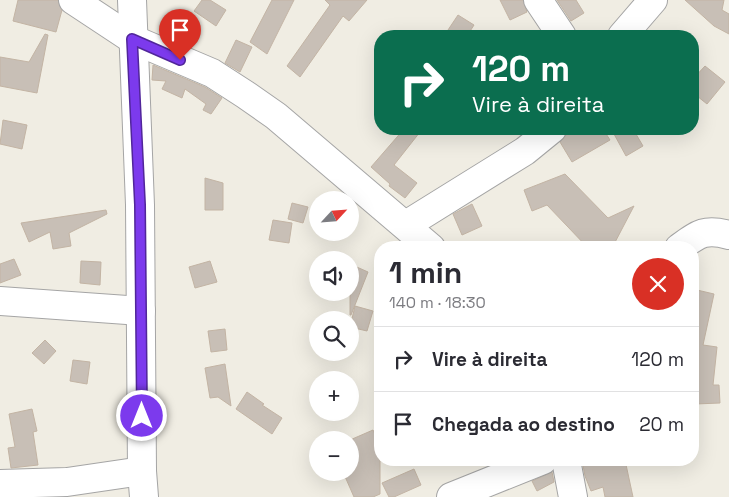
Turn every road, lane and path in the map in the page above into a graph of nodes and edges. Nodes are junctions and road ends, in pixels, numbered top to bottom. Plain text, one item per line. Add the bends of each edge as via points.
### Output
1 (73, 0) edge
2 (132, 0) edge
3 (538, 0) edge
4 (654, 0) edge
5 (558, 30) edge
6 (627, 30) edge
7 (132, 39) junction
8 (545, 135) edge
9 (406, 225) junction
10 (729, 235) edge
11 (423, 241) edge
12 (688, 241) edge
13 (0, 301) edge
14 (141, 311) junction
15 (528, 466) edge
16 (567, 466) edge
17 (0, 484) edge
18 (143, 484) edge
19 (451, 497) edge
20 (573, 497) edge

1 - 7 street
2 - 7 street
3 - 5 street
4 - 6 street
7 - 9 street via 212,73 246,94
7 - 14 street via 140,205
8 - 9 street via 525,151
9 - 11 street
10 - 12 street via 714,231 699,233
13 - 14 street
14 - 18 street
15 - 19 street
16 - 20 street
17 - 18 street

